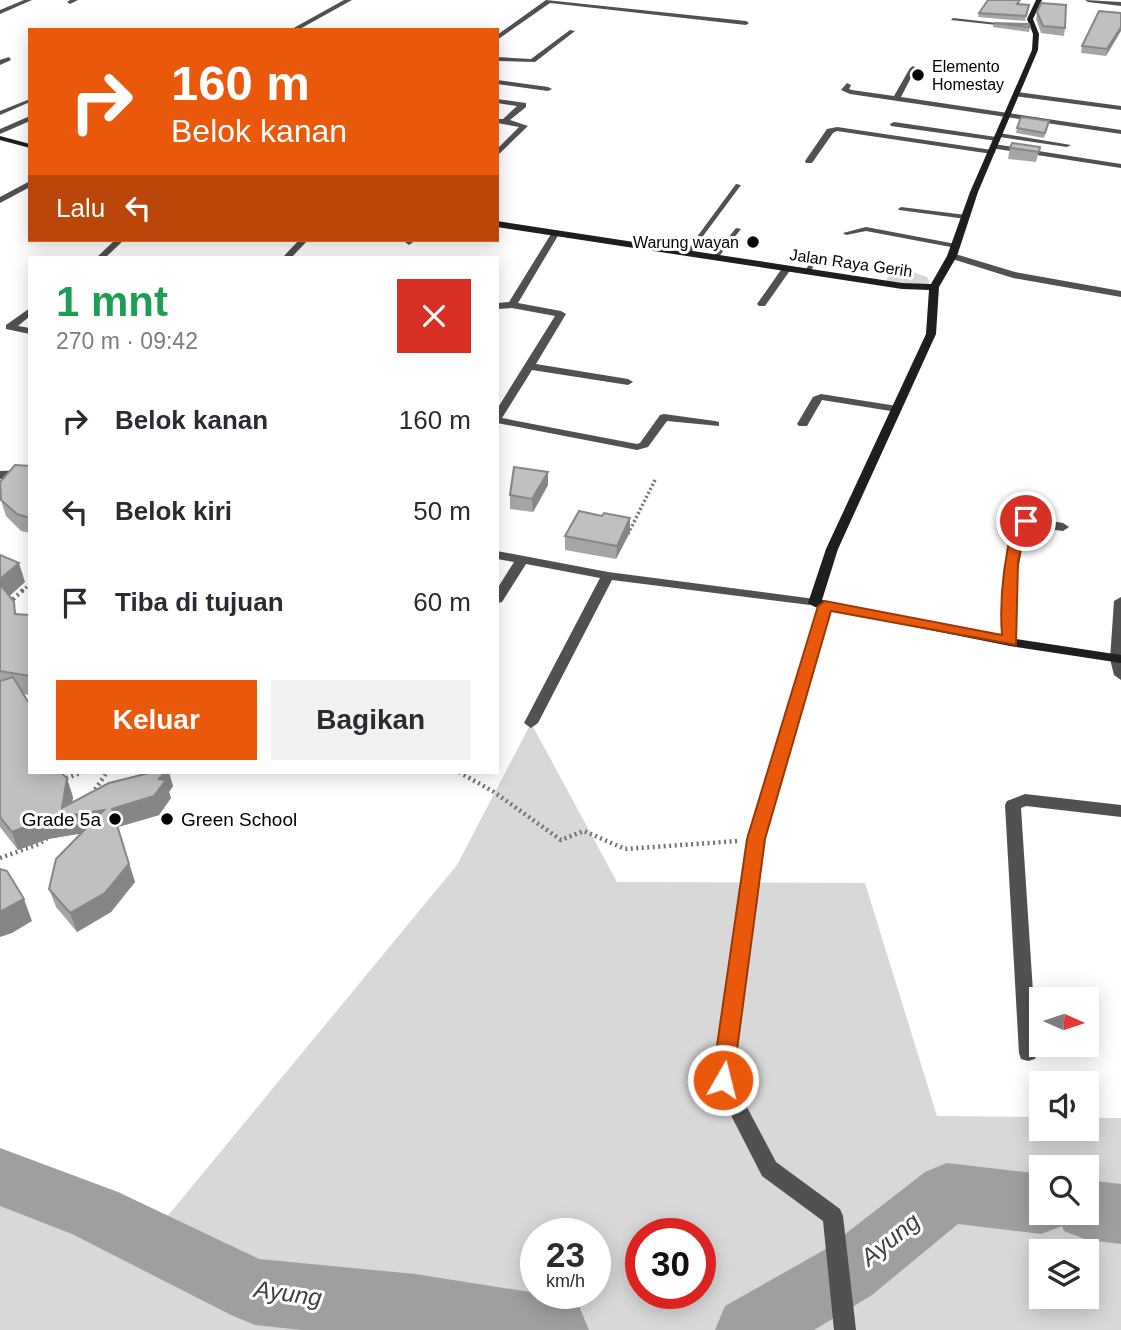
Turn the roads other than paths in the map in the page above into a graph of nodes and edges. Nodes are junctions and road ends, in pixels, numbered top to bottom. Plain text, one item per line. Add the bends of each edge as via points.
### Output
1 (29, 0) edge
2 (349, 0) edge
3 (550, 0) edge
4 (1039, 0) edge
5 (1088, 0) edge
6 (1121, 4) edge
7 (0, 12) edge
8 (953, 19) dead end
9 (746, 23) dead end
10 (1031, 25) junction
11 (297, 28) edge
12 (572, 32) dead end
13 (499, 37) edge
14 (9, 59) dead end
15 (499, 59) edge
16 (0, 63) edge
17 (913, 68) dead end
18 (499, 82) edge
19 (847, 85) dead end
20 (548, 89) dead end
21 (1017, 93) junction
22 (895, 99) junction
23 (28, 101) edge
24 (499, 101) edge
25 (1121, 108) edge
26 (0, 113) edge
27 (1007, 116) junction
28 (28, 119) edge
29 (501, 121) edge
30 (894, 124) dead end
31 (0, 132) edge
32 (1121, 132) edge
33 (0, 138) edge
34 (996, 143) junction
35 (28, 145) edge
36 (1067, 145) dead end
37 (499, 152) edge
38 (809, 162) dead end
39 (1121, 166) edge
40 (28, 184) edge
41 (738, 185) dead end
42 (0, 200) edge
43 (901, 209) dead end
44 (966, 217) junction
45 (499, 225) edge
46 (738, 229) dead end
47 (846, 233) dead end
48 (555, 234) junction
49 (118, 242) edge
50 (302, 242) edge
51 (954, 251) junction
52 (687, 254) junction
53 (819, 254) dead end
54 (102, 256) edge
55 (288, 256) edge
56 (715, 258) junction
57 (786, 269) junction
58 (807, 272) junction
59 (934, 287) junction
60 (1121, 294) edge
61 (762, 304) dead end
62 (512, 305) junction
63 (499, 306) edge
64 (28, 313) edge
65 (28, 331) edge
66 (529, 366) junction
67 (628, 382) dead end
68 (898, 409) junction
69 (499, 416) edge
70 (499, 419) edge
71 (715, 424) dead end
72 (803, 424) dead end
73 (28, 474) edge
74 (0, 475) edge
75 (1063, 527) dead end
76 (499, 555) edge
77 (522, 560) junction
78 (608, 576) junction
79 (499, 596) edge
80 (1121, 601) edge
81 (820, 604) junction
82 (1010, 642) junction
83 (1119, 659) edge
84 (1121, 675) edge
85 (531, 723) dead end
86 (1121, 811) edge
87 (1028, 1053) dead end
88 (845, 1330) edge

1 - 7 street
2 - 11 street
3 - 9 street
3 - 13 street
4 - 10 street, Jalan Raya Gerih
5 - 6 street
8 - 10 lane
10 - 21 street, Jalan Raya Gerih via 1036,34 1035,50
12 - 15 street via 533,61
14 - 16 street
17 - 22 street
18 - 20 street
19 - 22 street via 845,90 850,92
21 - 25 street
21 - 27 street, Jalan Raya Gerih
22 - 27 street
23 - 26 lane
24 - 29 street via 523,105
27 - 32 street
27 - 34 street, Jalan Raya Gerih
28 - 31 street
29 - 37 street via 524,126
30 - 34 street
33 - 35 street
34 - 36 street
34 - 38 street via 837,128
34 - 39 street
34 - 44 street, Jalan Raya Gerih
40 - 42 street
41 - 52 lane
43 - 44 lane
44 - 51 street, Jalan Raya Gerih
45 - 48 street, Jalan Raya Gerih
46 - 56 lane
47 - 51 lane via 866,229
48 - 52 street, Jalan Raya Gerih
48 - 62 street
49 - 54 street
50 - 55 street
51 - 59 street, Jalan Raya Gerih
51 - 60 street via 1013,275
52 - 56 street, Jalan Raya Gerih
53 - 58 lane
56 - 57 street, Jalan Raya Gerih
57 - 58 street, Jalan Raya Gerih
57 - 61 street
58 - 59 street, Jalan Raya Gerih
59 - 68 street via 931,334
62 - 63 street
62 - 66 street via 561,313
64 - 65 street via 10,327
66 - 67 street
66 - 69 street
68 - 72 street via 821,397
68 - 81 street via 832,549
70 - 71 street via 637,447 645,445 664,417
73 - 74 street
75 - 82 street via 1020,524 1007,606
76 - 77 street
77 - 78 street
77 - 79 street
78 - 81 street
78 - 85 street
80 - 83 street
81 - 82 street
81 - 88 street via 756,839 723,1080 769,1169 833,1216
82 - 83 street
83 - 84 street
86 - 87 street via 1025,800 1013,805

